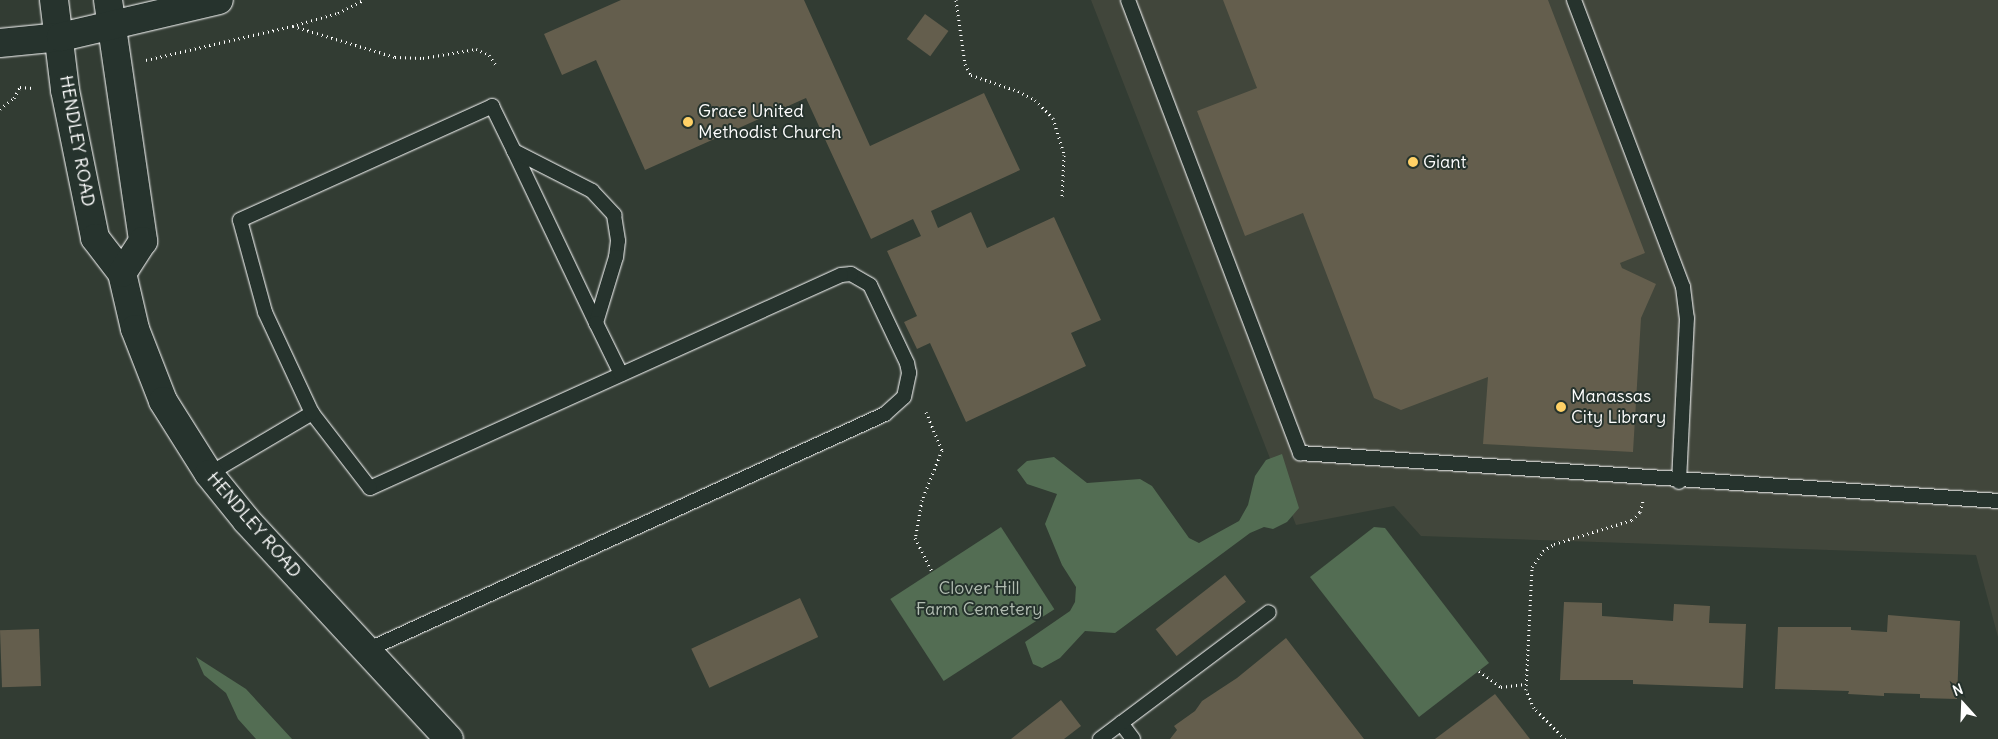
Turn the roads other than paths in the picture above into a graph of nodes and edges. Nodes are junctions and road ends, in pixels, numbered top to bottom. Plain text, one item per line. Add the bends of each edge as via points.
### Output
1 (54, 0) edge
2 (218, 0) edge
3 (1128, 0) edge
4 (1574, 0) edge
5 (109, 13) edge
6 (61, 37) junction
7 (0, 43) edge
8 (514, 151) junction
9 (122, 273) junction
10 (596, 323) junction
11 (621, 374) junction
12 (312, 413) junction
13 (209, 474) junction
14 (1679, 482) junction
15 (1998, 501) edge
16 (1269, 612) dead end
17 (367, 650) junction
18 (1121, 723) junction
19 (449, 739) edge
20 (1100, 739) edge
21 (1133, 739) edge

1 - 6 street, HENDLEY ROAD
2 - 5 street
3 - 14 lane via 1300,453
4 - 14 lane via 1683,287 1687,318
5 - 6 street
5 - 9 street via 143,241
6 - 7 street
6 - 9 street, HENDLEY ROAD via 65,90 95,238
8 - 10 lane
8 - 10 lane via 592,191 614,215 618,241 616,257
8 - 12 lane via 492,106 240,220 264,312
9 - 13 street, HENDLEY ROAD via 135,329 152,376 167,408
10 - 11 lane
11 - 12 lane via 370,488
11 - 17 lane via 829,279 851,274 870,285 909,373 904,397 886,414
12 - 13 lane
13 - 17 street, HENDLEY ROAD
14 - 15 lane
16 - 18 lane
17 - 19 street, HENDLEY ROAD
18 - 20 lane
18 - 21 lane

